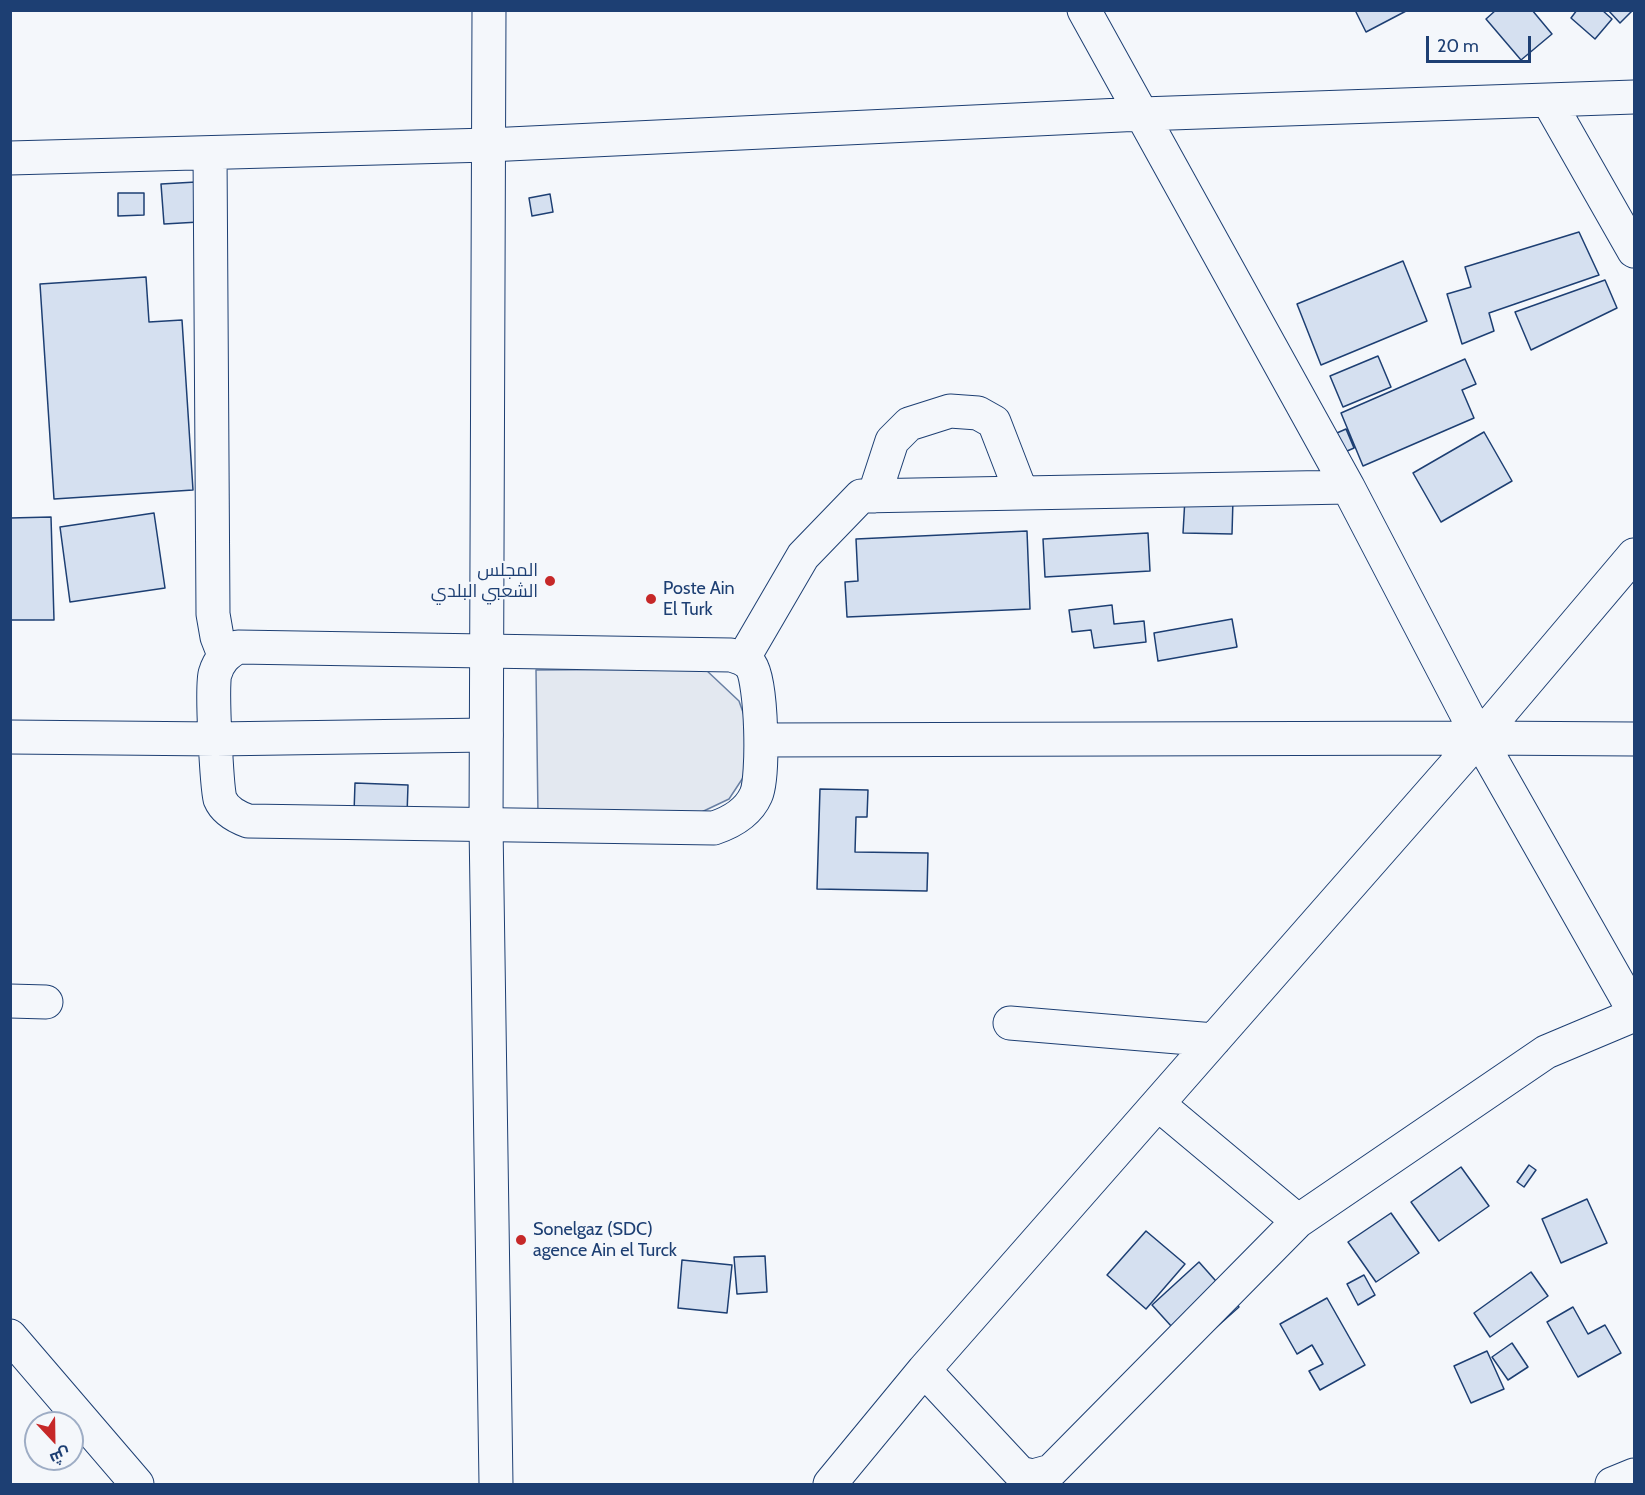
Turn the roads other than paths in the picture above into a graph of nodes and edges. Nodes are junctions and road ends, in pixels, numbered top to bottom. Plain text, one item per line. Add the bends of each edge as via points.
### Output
1 (489, 10) edge
2 (1084, 10) edge
3 (1635, 97) edge
4 (1548, 100) junction
5 (1142, 114) junction
6 (488, 145) junction
7 (210, 153) junction
8 (10, 158) edge
9 (1635, 251) edge
10 (1348, 488) junction
11 (1021, 492) junction
12 (874, 496) junction
13 (1635, 555) edge
14 (487, 651) junction
15 (224, 655) junction
16 (742, 659) junction
17 (486, 735) junction
18 (10, 737) edge
19 (1479, 738) junction
20 (216, 739) junction
21 (762, 740) junction
22 (1635, 740) edge
23 (486, 825) junction
24 (10, 1001) edge
25 (46, 1002) dead end
26 (1635, 1013) edge
27 (1010, 1023) dead end
28 (1214, 1040) junction
29 (1158, 1104) junction
30 (1298, 1221) junction
31 (10, 1336) edge
32 (924, 1370) junction
33 (1635, 1475) edge
34 (136, 1485) edge
35 (496, 1485) edge
36 (830, 1485) edge
37 (1612, 1485) edge

1 - 6 street
2 - 5 street
3 - 4 street
4 - 5 street
4 - 9 street
5 - 6 street
5 - 10 street
6 - 7 street
6 - 14 street
7 - 8 street
7 - 15 street via 213,614
10 - 11 street
10 - 19 street
11 - 12 street
11 - 12 street via 994,422 978,413 950,411 909,424 892,441
12 - 16 street via 861,496 802,556
13 - 19 street
14 - 15 street via 238,647
14 - 16 street via 731,655
14 - 17 street
15 - 20 street via 213,676
16 - 21 street via 755,677
17 - 20 street
17 - 23 street
18 - 20 street
19 - 21 street
19 - 22 street
19 - 26 street
19 - 28 street
20 - 23 street via 220,799 229,812 248,821
21 - 23 street via 757,793 731,823 714,828
23 - 35 street
24 - 25 street
26 - 30 street via 1546,1052
27 - 28 street
28 - 29 street
29 - 30 street
29 - 32 street
30 - 32 street via 1051,1471 1033,1476 1020,1473
31 - 34 street
32 - 36 street
33 - 37 street

